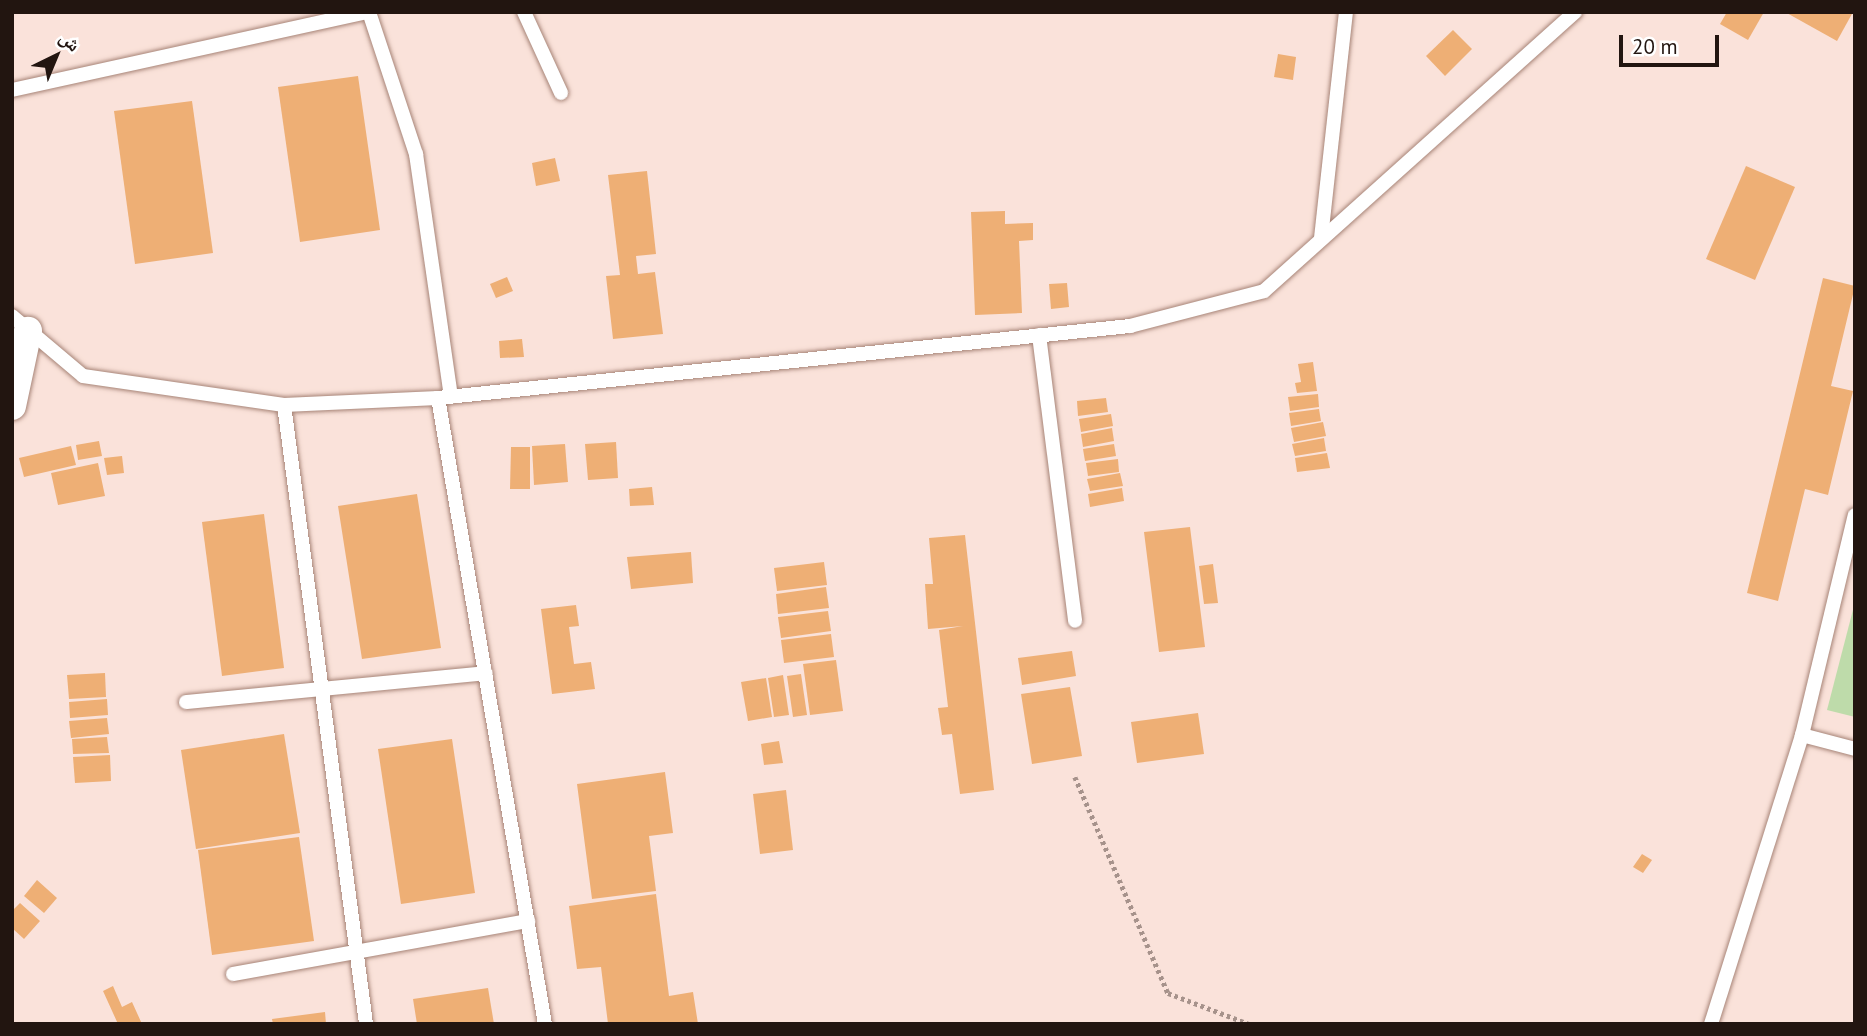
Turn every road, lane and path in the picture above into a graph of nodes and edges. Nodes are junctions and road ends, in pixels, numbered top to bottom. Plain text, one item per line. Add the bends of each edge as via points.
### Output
1 (368, 12) edge
2 (524, 12) edge
3 (1346, 12) edge
4 (1575, 12) edge
5 (12, 90) edge
6 (561, 93) dead end
7 (1321, 238) junction
8 (20, 323) edge
9 (1039, 335) junction
10 (444, 397) junction
11 (284, 405) junction
12 (12, 406) edge
13 (1855, 515) edge
14 (1075, 621) dead end
15 (486, 673) junction
16 (321, 689) junction
17 (186, 702) dead end
18 (1802, 735) junction
19 (1855, 749) edge
20 (1075, 778) dead end
21 (528, 921) junction
22 (356, 952) junction
23 (233, 974) dead end
24 (366, 1024) edge
25 (545, 1024) edge
26 (1249, 1024) edge
27 (1711, 1024) edge

1 - 5 lane
1 - 10 lane via 416,154
2 - 6 lane
3 - 7 lane
4 - 7 lane
7 - 9 lane via 1264,291 1130,326
8 - 11 lane via 83,376
8 - 12 street
9 - 10 lane
9 - 14 lane
10 - 11 lane
10 - 15 lane
11 - 16 lane
13 - 18 lane
15 - 16 lane
15 - 21 lane
16 - 17 lane
16 - 22 lane
18 - 19 lane
18 - 27 lane
20 - 26 path via 1168,993
21 - 22 lane
21 - 25 lane
22 - 23 lane
22 - 24 lane

